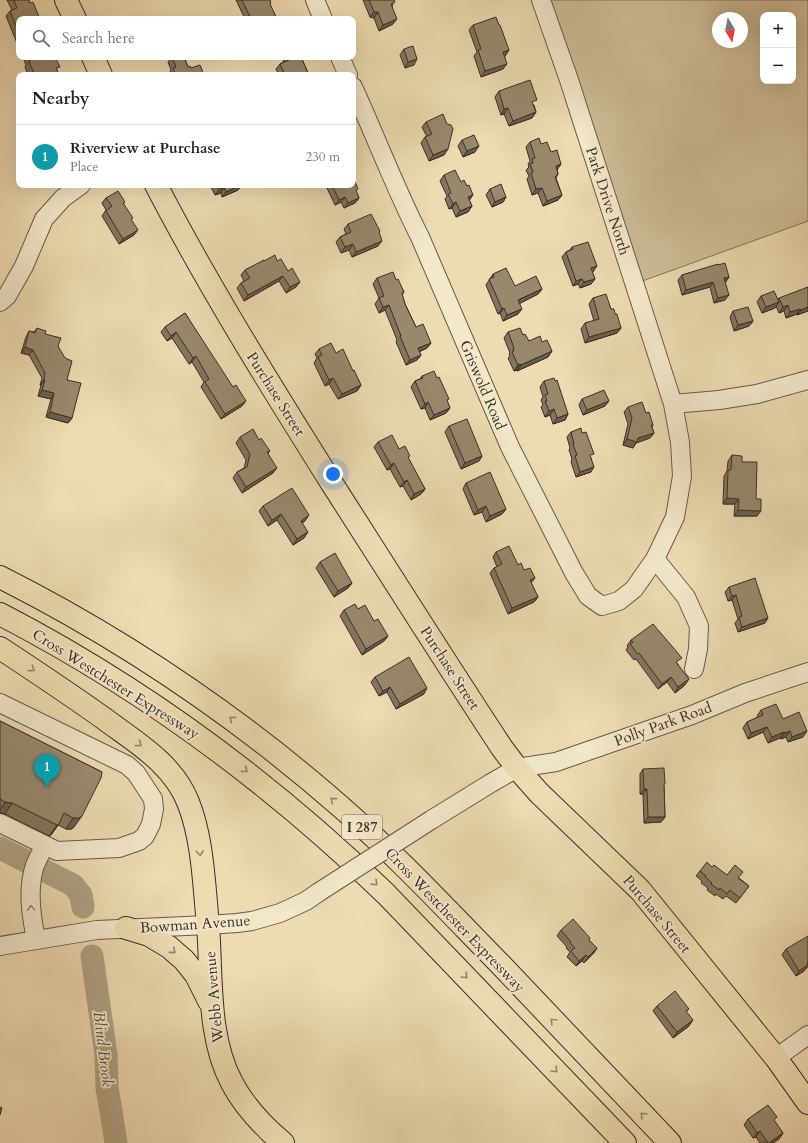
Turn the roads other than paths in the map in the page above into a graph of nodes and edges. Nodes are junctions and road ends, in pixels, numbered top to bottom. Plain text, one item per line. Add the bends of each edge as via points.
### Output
1 (66, 0) edge
2 (314, 0) edge
3 (541, 0) edge
4 (74, 16) edge
5 (322, 16) edge
6 (94, 60) edge
7 (341, 60) edge
8 (100, 72) edge
9 (347, 72) edge
10 (356, 94) edge
11 (77, 188) edge
12 (158, 188) edge
13 (0, 302) edge
14 (808, 380) edge
15 (673, 404) junction
16 (655, 559) junction
17 (0, 577) edge
18 (0, 614) edge
19 (0, 648) edge
20 (694, 669) dead end
21 (808, 672) edge
22 (0, 703) edge
23 (516, 768) junction
24 (0, 823) edge
25 (42, 850) junction
26 (208, 925) junction
27 (126, 928) junction
28 (36, 939) junction
29 (0, 946) edge
30 (212, 1008) junction
31 (808, 1035) edge
32 (776, 1058) junction
33 (808, 1103) edge
34 (283, 1143) edge
35 (625, 1143) edge
36 (670, 1143) edge

1 - 4 main road
2 - 5 street
3 - 15 street, Park Drive North
6 - 8 main road
7 - 9 street
10 - 16 street, Griswold Road via 510,447 588,596 602,606 619,601 634,589
11 - 13 street via 63,198 44,219 24,266 7,296
12 - 23 main road, Purchase Street via 185,241 250,352 407,602
14 - 15 street via 757,394
15 - 16 street, Park Drive North via 680,442 682,476 675,517
16 - 20 street via 686,597 699,626
36 -> 17 main road, Cross Westchester Expressway / I 287 via 409,871 311,782 232,719 175,679 76,617
18 -> 35 main road, Cross Westchester Expressway / I 287 via 40,634 156,706 231,759 302,816 391,899
19 -> 26 main road, Webb Avenue via 142,746 174,776 188,801 198,832
21 - 23 street, Polly Park Road via 556,762
22 - 25 street via 127,765 136,773 153,799 151,824 145,836 139,841 120,848
23 - 26 street, Bowman Avenue, bridge via 293,907 267,917
23 - 32 main road, Purchase Street via 640,890
24 - 25 street
28 -> 25 street via 30,891 32,876
26 - 27 street, Bowman Avenue
26 - 30 main road, Webb Avenue
27 - 28 street, Bowman Avenue
27 -> 30 main road via 149,935 184,960 196,975
28 - 29 street, Bowman Avenue
30 - 34 main road, Webb Avenue via 218,1045 232,1082 257,1118
31 - 32 street
32 - 33 main road, Purchase Street

